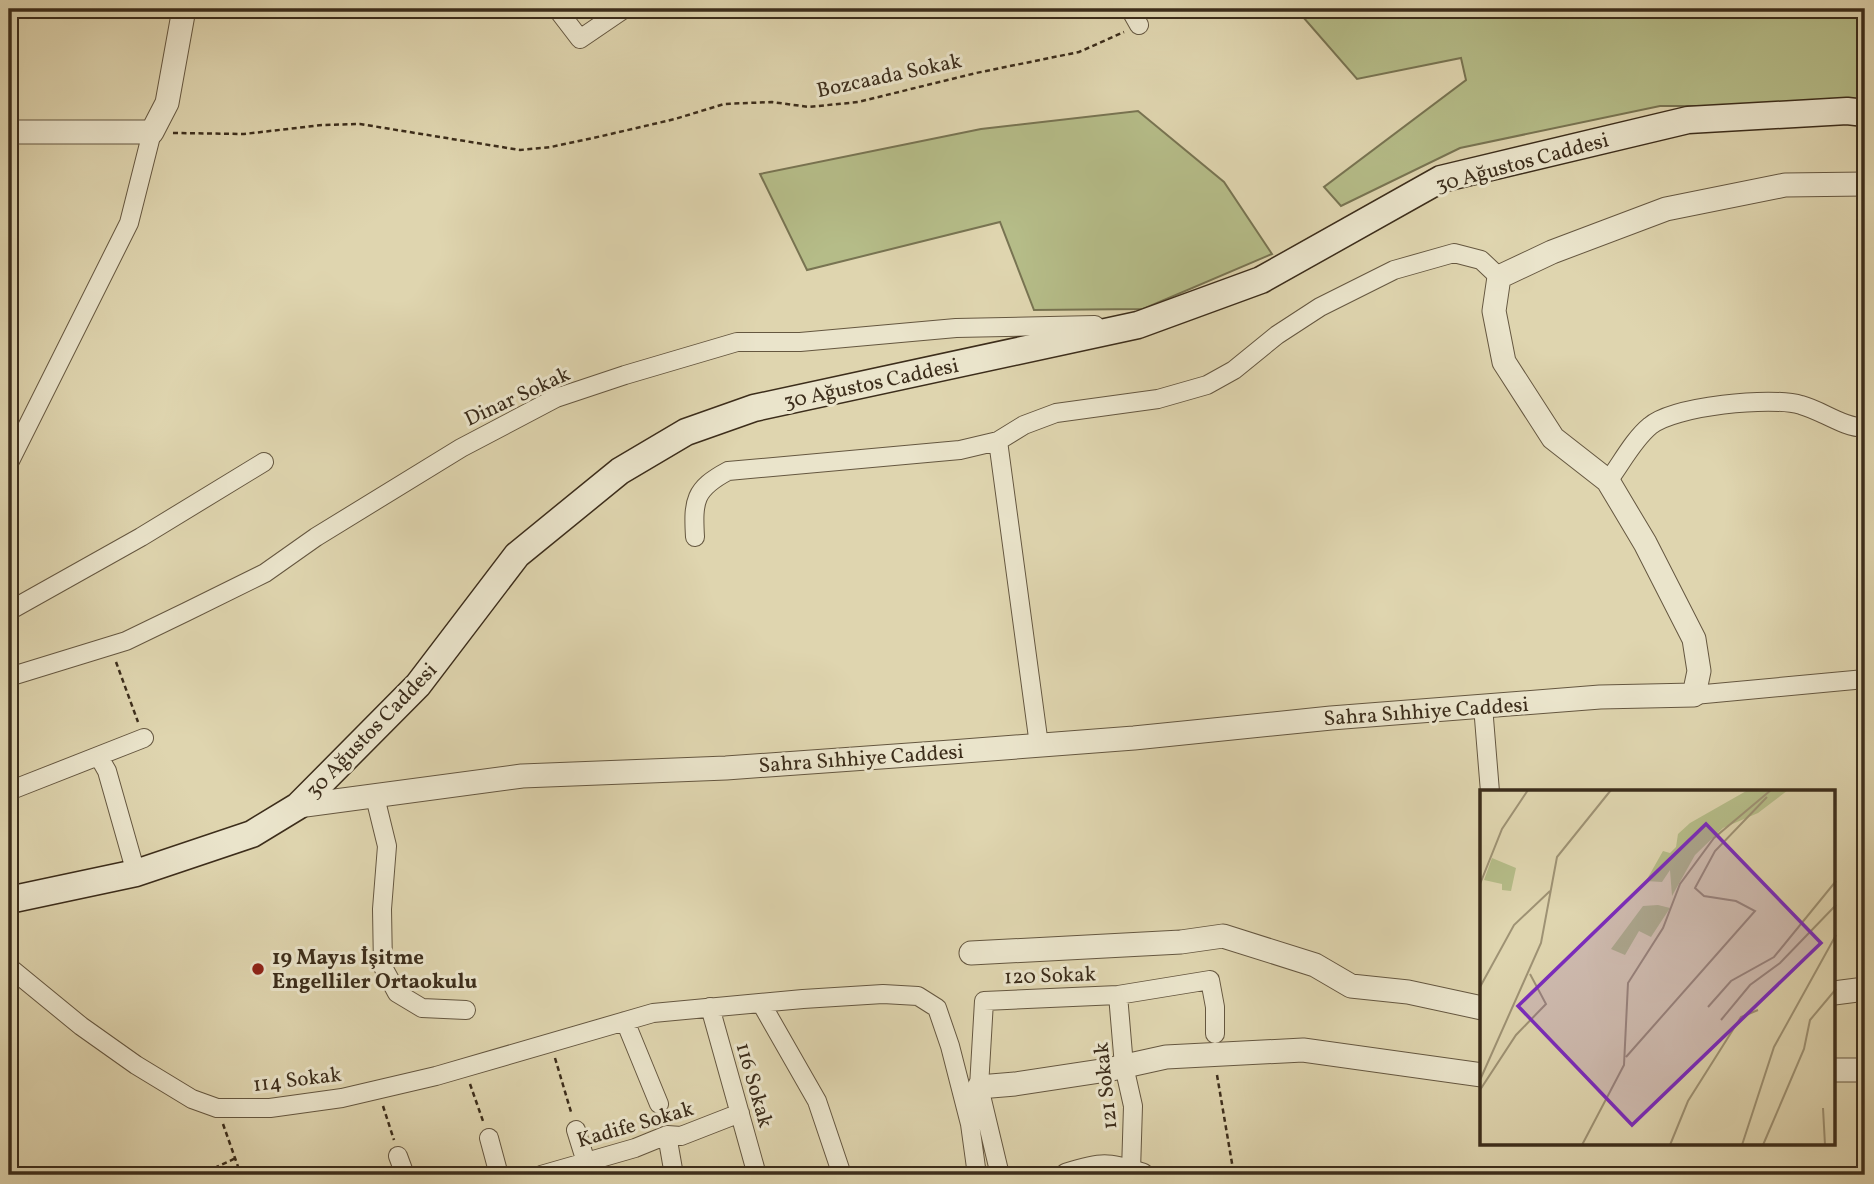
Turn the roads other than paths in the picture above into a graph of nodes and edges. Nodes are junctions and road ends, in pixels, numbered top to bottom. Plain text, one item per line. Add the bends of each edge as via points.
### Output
1 (184, 9) edge
2 (557, 9) edge
3 (624, 9) edge
4 (1130, 9) edge
5 (1139, 25) road end
6 (1865, 113) edge
7 (9, 132) edge
8 (152, 132) junction
9 (1865, 184) edge
10 (1499, 277) junction
11 (1138, 325) junction
12 (1865, 428) edge
13 (998, 441) junction
14 (264, 462) dead end
15 (9, 463) edge
16 (1608, 481) junction
17 (695, 537) dead end
18 (9, 611) edge
19 (9, 677) edge
20 (1865, 679) edge
21 (1694, 695) junction
22 (1483, 706) junction
23 (144, 738) road end
24 (1040, 745) junction
25 (99, 757) junction
26 (1490, 790) edge
27 (9, 791) edge
28 (375, 797) junction
29 (298, 806) junction
30 (136, 873) junction
31 (9, 900) edge
32 (971, 953) dead end
33 (9, 967) edge
34 (1865, 989) edge
35 (1836, 993) edge
36 (1118, 995) junction
37 (761, 1003) junction
38 (710, 1007) junction
39 (1480, 1008) edge
40 (466, 1010) dead end
41 (625, 1021) junction
42 (1215, 1034) dead end
43 (1124, 1066) junction
44 (1836, 1070) edge
45 (1865, 1070) edge
46 (1480, 1075) edge
47 (979, 1087) junction
48 (659, 1104) dead end
49 (740, 1113) junction
50 (576, 1130) road end
51 (667, 1135) junction
52 (489, 1138) road end
53 (398, 1156) road end
54 (588, 1168) edge
55 (1137, 1173) edge
56 (405, 1175) edge
57 (499, 1175) edge
58 (541, 1175) edge
59 (674, 1175) edge
60 (757, 1175) edge
61 (842, 1175) edge
62 (977, 1175) edge
63 (1000, 1175) edge
64 (1067, 1175) edge

1 - 8 street via 167,103
2 - 3 street via 580,39
4 - 5 street
6 - 11 main road, 30 Ağustos Caddesi via 1688,120 1441,179 1261,280
7 - 8 street
8 - 15 street via 129,223
9 - 10 street via 1785,185 1666,209 1552,251
10 - 13 street via 1481,260 1454,253 1394,270 1320,307 1207,385 1158,399 1056,413
10 - 16 street via 1494,311 1504,362 1553,438
11 - 19 street, Dinar Sokak via 956,328 800,342 737,342 625,375 556,398 461,448 265,573 126,641
11 - 29 main road, 30 Ağustos Caddesi via 754,408 686,432 620,471 517,555 418,685
12 - 16 street via 1797,404 1689,409 1651,425
13 - 17 street via 960,450 729,471 708,481 697,499
13 - 24 street
14 - 18 street
16 - 21 street via 1694,639 1699,671
20 - 21 street
21 - 22 street, Sahra Sıhhiye Caddesi
22 - 24 street, Sahra Sıhhiye Caddesi
22 - 26 street
23 - 25 street
24 - 28 street, Sahra Sıhhiye Caddesi via 726,768 523,776
25 - 27 street
25 - 30 street
28 - 29 street, Sahra Sıhhiye Caddesi
28 - 40 street via 387,846 383,967 397,993 422,1008
29 - 30 main road, 30 Ağustos Caddesi via 252,834
30 - 31 main road, 30 Ağustos Caddesi
32 - 39 street via 1223,936 1315,965 1351,986
33 - 41 street, 114 Sokak via 136,1065 192,1099 217,1108 270,1108 342,1098
34 - 35 street
36 - 42 street, 120 Sokak via 1210,980
36 - 43 street, 121 Sokak
36 - 47 street, 120 Sokak via 984,1001
37 - 38 street, 114 Sokak
37 - 61 street via 817,1101
37 - 62 street, 114 Sokak via 883,994 918,996 937,1008 970,1124
38 - 41 street, 114 Sokak
38 - 49 street, 116 Sokak
41 - 48 street
43 - 46 street via 1166,1057 1303,1050
43 - 47 street
43 - 55 street, 121 Sokak via 1133,1106
44 - 45 street
47 - 63 street
49 - 51 street, Kadife Sokak via 681,1136
49 - 60 street, 116 Sokak
50 - 54 street
51 - 54 street, Kadife Sokak
51 - 59 street
52 - 57 street
53 - 56 street
54 - 58 street, Kadife Sokak
55 - 64 street via 1117,1166 1095,1166

